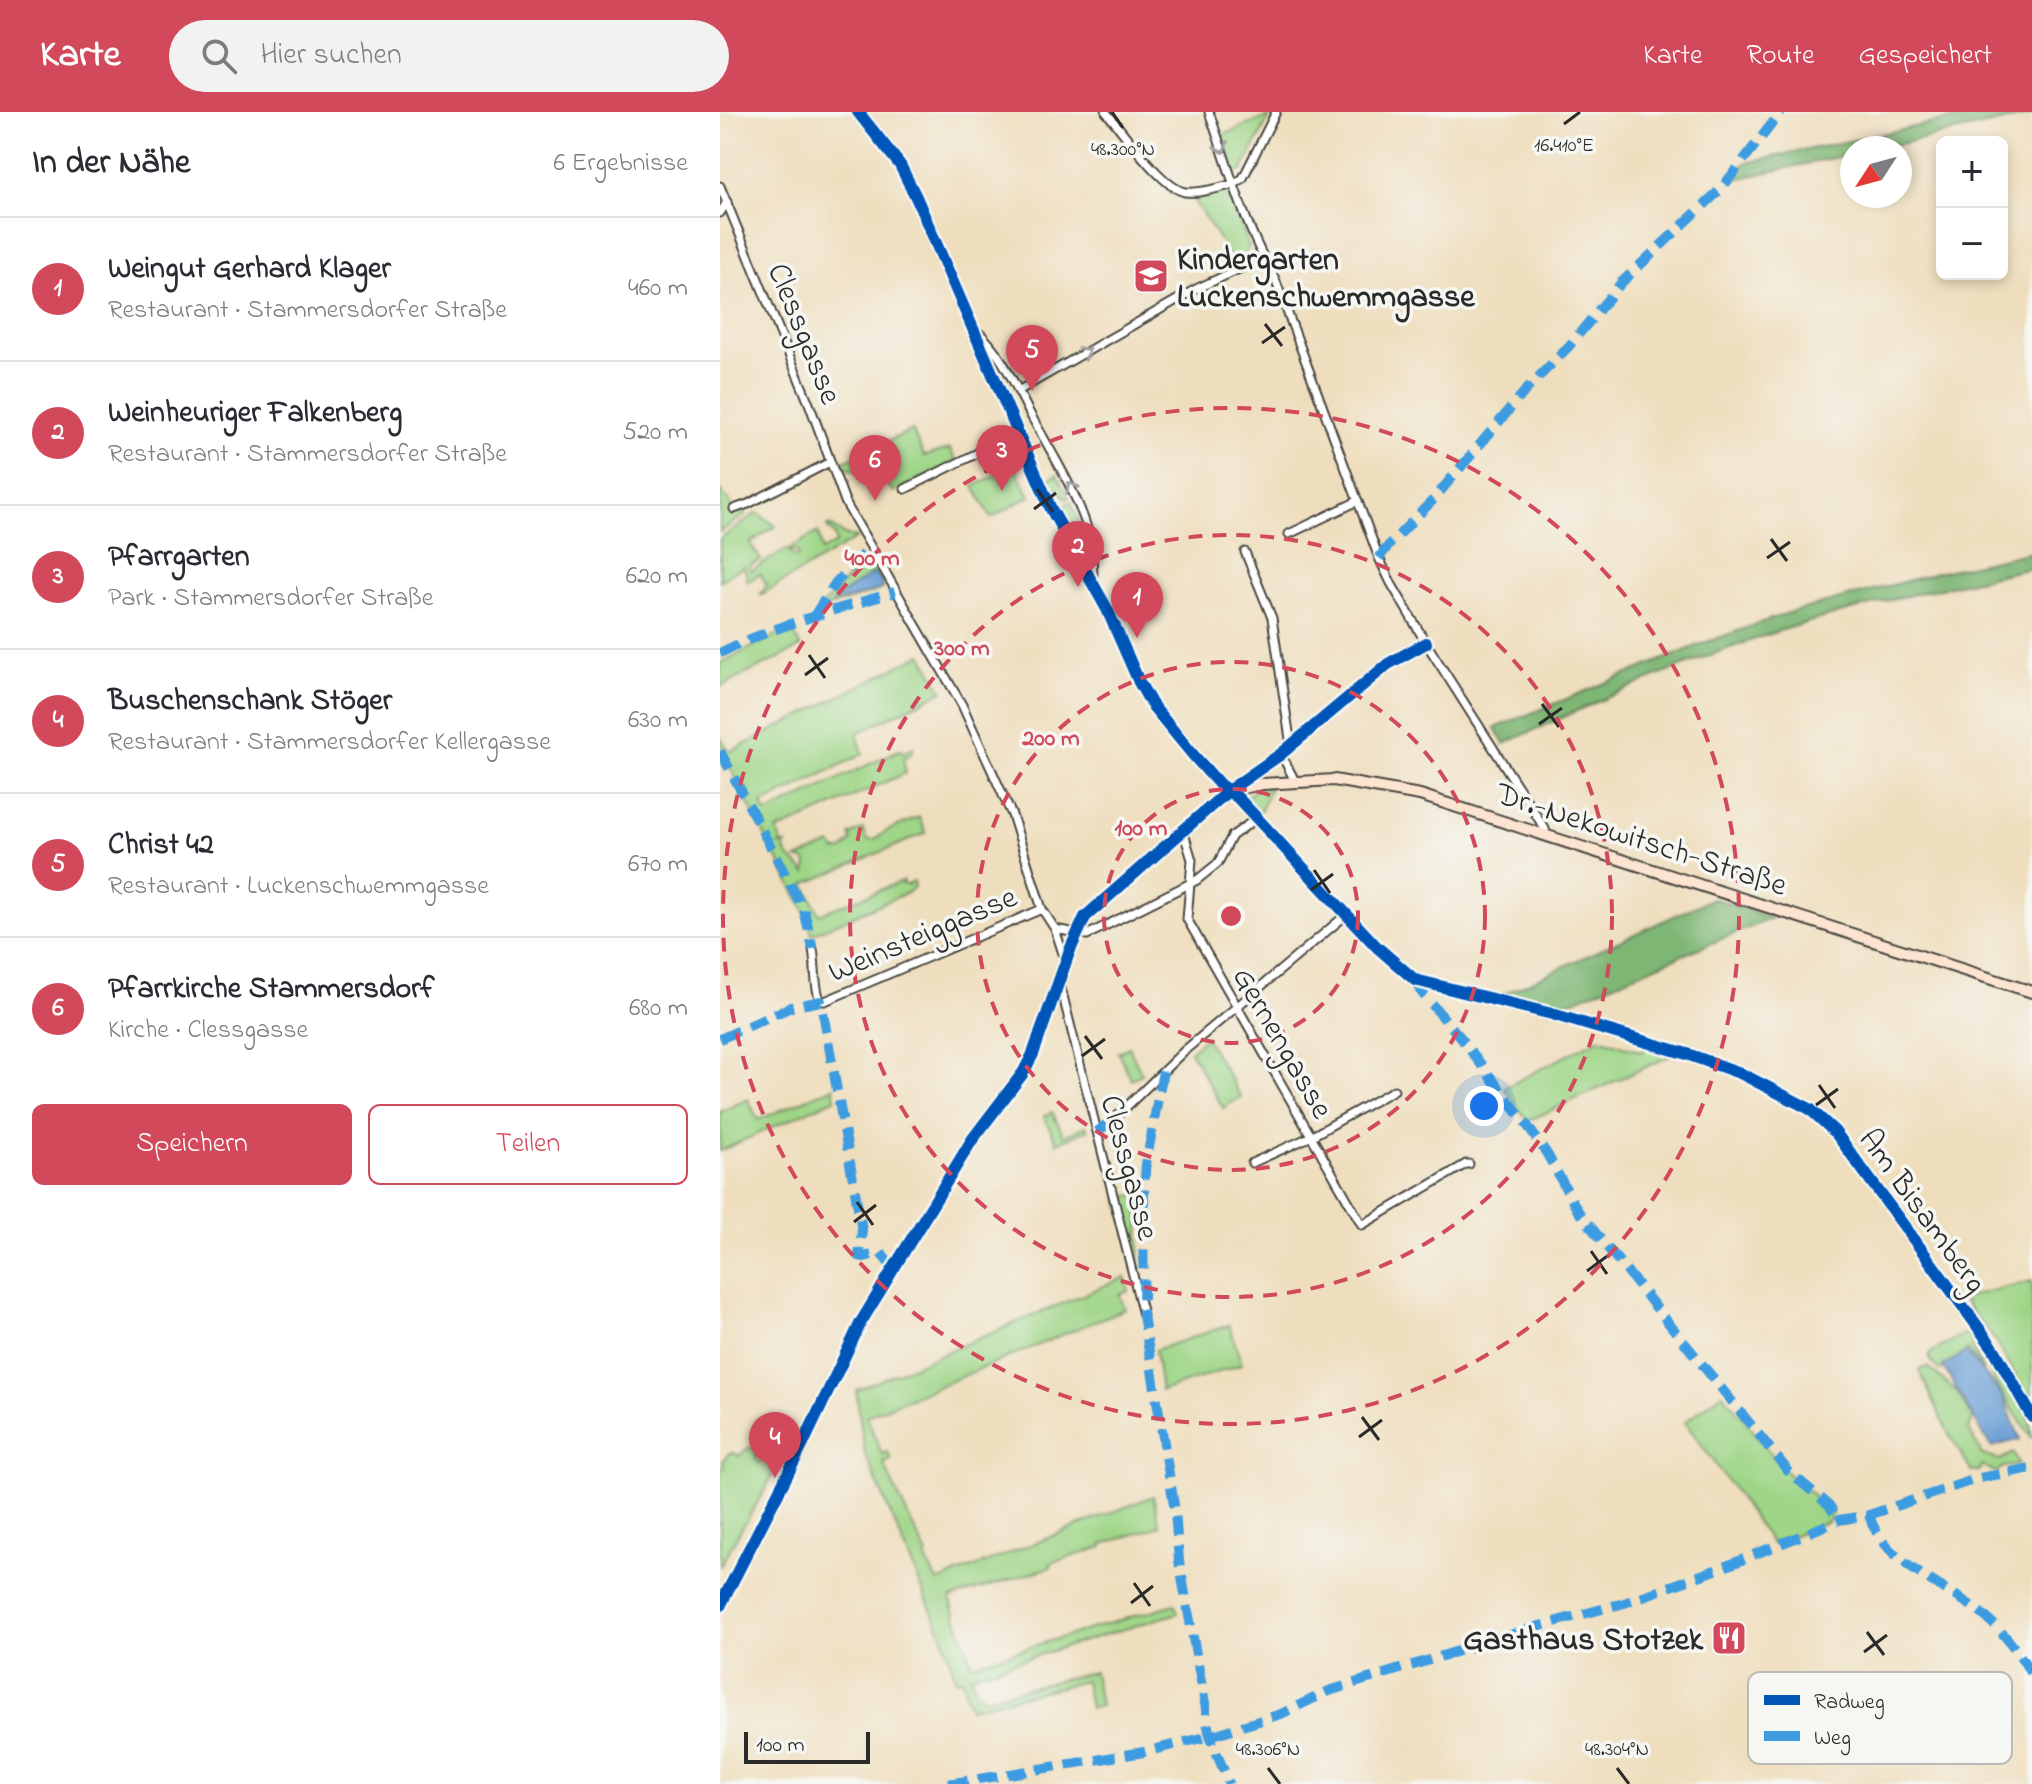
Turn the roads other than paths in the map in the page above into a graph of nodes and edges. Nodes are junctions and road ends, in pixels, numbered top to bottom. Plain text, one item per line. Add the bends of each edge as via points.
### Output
1 (858, 112) edge
2 (1106, 112) edge
3 (1209, 112) edge
4 (1276, 112) edge
5 (1235, 184) junction
6 (720, 186) edge
7 (727, 202) junction
8 (720, 213) edge
9 (1263, 258) junction
10 (968, 323) junction
11 (1018, 391) junction
12 (1018, 433) junction
13 (830, 462) junction
14 (905, 489) dead end
15 (1358, 501) junction
16 (734, 509) dead end
17 (1289, 534) dead end
18 (1245, 552) dead end
19 (1096, 588) junction
20 (1426, 643) junction
21 (1291, 746) junction
22 (1281, 754) junction
23 (1295, 781) junction
24 (1228, 791) junction
25 (1257, 818) junction
26 (1183, 830) junction
27 (1546, 834) junction
28 (1190, 883) junction
29 (1042, 909) junction
30 (1346, 915) junction
31 (1055, 929) junction
32 (1077, 931) junction
33 (813, 949) dead end
34 (1066, 963) junction
35 (1060, 983) junction
36 (2032, 992) edge
37 (1237, 1008) junction
38 (1394, 1090) dead end
39 (1116, 1117) dead end
40 (1312, 1136) junction
41 (1252, 1163) dead end
42 (1469, 1164) dead end
43 (1143, 1315) dead end
44 (2032, 1417) edge
45 (720, 1606) edge

1 - 10 main road via 900,165
2 - 5 street via 1177,190
3 -> 5 street
4 - 5 street
5 - 9 street
6 - 7 street, Clessgasse
7 - 8 street
7 - 13 street, Clessgasse
11 -> 9 street via 1196,289
9 - 15 street
10 - 11 street via 986,339
10 - 12 main road
19 -> 11 street via 1091,538 1078,500
12 - 14 street
12 - 19 main road via 1058,524
13 - 16 street
13 - 29 street, Clessgasse via 846,504 962,705 1012,815
15 - 17 street
15 - 20 street via 1391,583
18 - 21 street via 1272,618
19 - 24 main road via 1152,705
20 - 21 street via 1388,664
20 - 27 street
21 - 22 street
22 - 23 street
22 - 24 street
23 - 24 main road, Dr.-Nekowitsch-Straße
23 - 27 main road, Dr.-Nekowitsch-Straße via 1334,780 1406,792
24 - 25 street
24 - 26 main road
25 - 28 street via 1229,839 1212,869
25 - 30 street
26 - 28 street, Gernengasse via 1191,853
26 - 32 main road via 1094,908
27 - 36 main road, Dr.-Nekowitsch-Straße
28 - 32 street via 1113,924 1087,935
28 - 37 street, Gernengasse via 1187,919
29 - 31 street, Clessgasse
29 - 33 street, Weinsteiggasse via 821,1001
30 - 37 street
30 - 44 street, Am Bisamberg via 1415,980 1687,1054 1740,1073 1810,1109 1835,1132 1994,1349
31 - 32 street
31 - 34 street, Clessgasse
32 - 34 main road
34 - 35 main road
35 - 43 street, Clessgasse
35 - 45 main road via 1023,1073 972,1140 851,1340
37 - 39 street
37 - 40 street, Gernengasse
38 - 40 street
40 - 41 street
40 - 42 street, Gernengasse via 1362,1225

